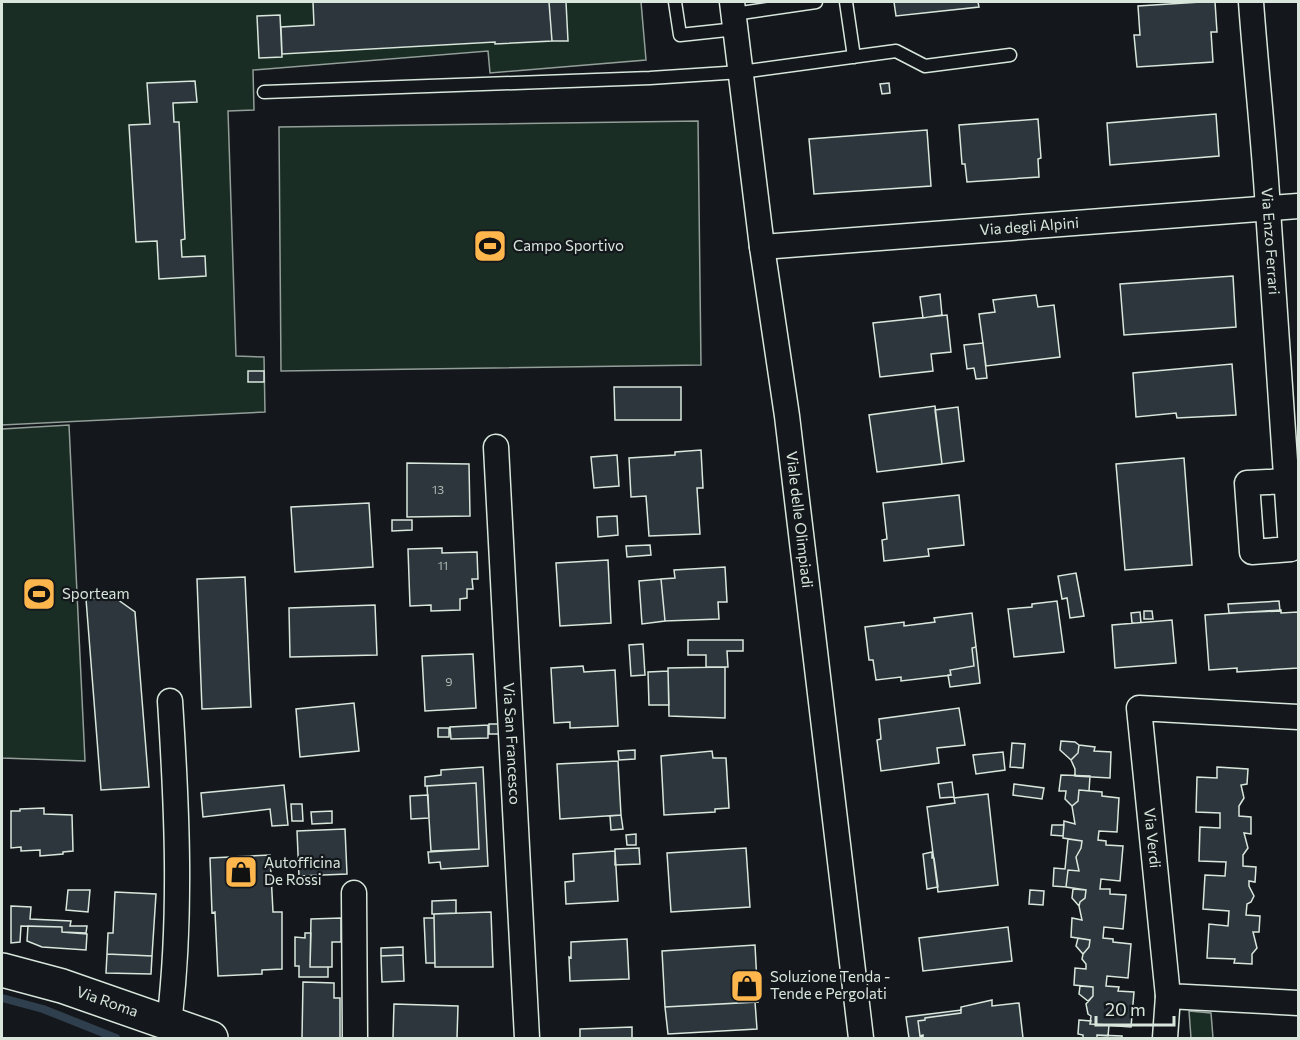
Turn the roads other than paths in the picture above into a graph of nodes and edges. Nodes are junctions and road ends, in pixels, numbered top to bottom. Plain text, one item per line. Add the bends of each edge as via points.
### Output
1 (675, 2) edge
2 (816, 2) edge
3 (846, 2) edge
4 (1251, 2) edge
5 (734, 14) edge
6 (1010, 55) dead end
7 (854, 57) junction
8 (741, 72) junction
9 (264, 92) dead end
10 (1299, 206) edge
11 (1268, 208) junction
12 (762, 247) junction
13 (496, 447) dead end
14 (1287, 481) dead end
15 (170, 701) dead end
16 (1299, 717) edge
17 (354, 893) dead end
18 (2, 970) edge
19 (1168, 996) junction
20 (1299, 1003) edge
21 (170, 1024) junction
22 (211, 1038) edge
23 (355, 1038) edge
24 (527, 1038) edge
25 (861, 1038) edge
26 (1165, 1038) edge

1 - 5 lane via 680,35
2 - 5 lane
3 - 7 lane
4 - 11 street, Via Enzo Ferrari
5 - 8 street, Viale delle Olimpiadi
6 - 7 lane via 925,66 897,51
7 - 8 lane
8 - 9 lane
8 - 12 street, Viale delle Olimpiadi
10 - 11 street, Via degli Alpini
11 - 12 street, Via degli Alpini
11 - 14 street, Via Enzo Ferrari
12 - 25 street, Viale delle Olimpiadi via 789,428
13 - 24 street, Via San Francesco
15 - 21 street via 177,803 175,972
16 - 19 street, Via Verdi via 1140,708
17 - 23 street
18 - 21 main road, Via Roma via 62,986
19 - 20 street
19 - 26 street
21 - 22 main road, Via Roma

